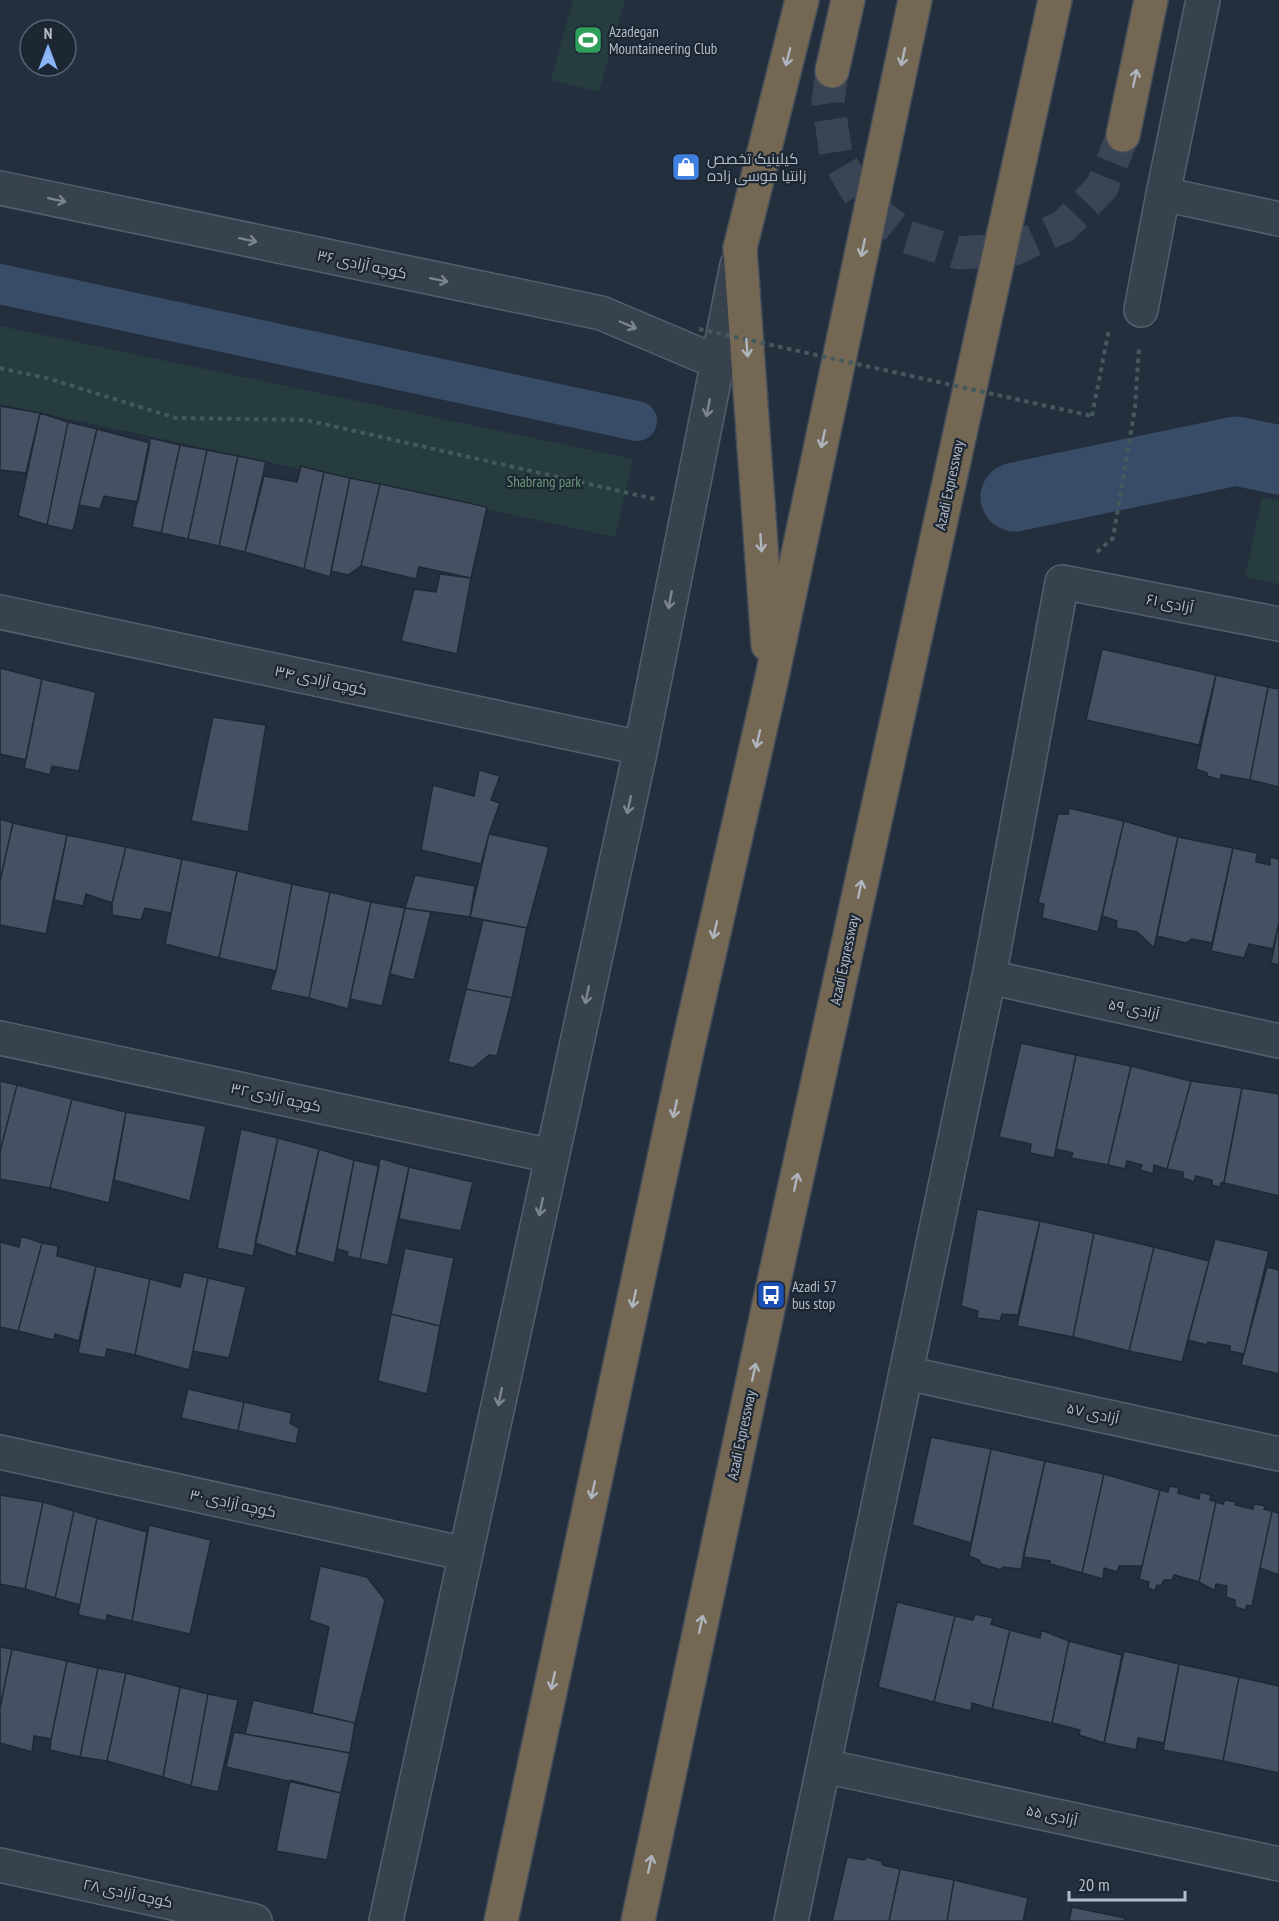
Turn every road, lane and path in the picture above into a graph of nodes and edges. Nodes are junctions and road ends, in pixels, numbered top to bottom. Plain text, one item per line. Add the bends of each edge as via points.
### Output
1 (802, 0) edge
2 (848, 0) edge
3 (915, 0) edge
4 (1055, 0) edge
5 (1151, 0) edge
6 (1203, 0) edge
7 (832, 70) tunnel mouth
8 (1123, 135) tunnel mouth
9 (0, 188) edge
10 (1162, 194) junction
11 (1279, 219) edge
12 (740, 248) junction
13 (1141, 309) joint
14 (1110, 324) dead end
15 (699, 329) dead end
16 (717, 362) junction
17 (0, 368) edge
18 (688, 506) junction
19 (1113, 538) dead end
20 (0, 612) edge
21 (1279, 624) edge
22 (771, 682) junction
23 (641, 748) junction
24 (989, 977) junction
25 (0, 1038) edge
26 (1279, 1041) edge
27 (552, 1156) junction
28 (906, 1373) junction
29 (0, 1452) edge
30 (1279, 1454) edge
31 (466, 1554) junction
32 (824, 1766) junction
33 (1279, 1864) edge
34 (0, 1865) edge
35 (255, 1921) edge
36 (386, 1921) edge
37 (501, 1921) edge
38 (638, 1921) edge
39 (791, 1921) edge

1 -> 12 highway
2 - 7 highway
3 -> 22 highway
38 -> 4 highway, Azadi Expressway via 768,1307
8 -> 5 highway
6 - 10 street
9 -> 16 street, کوچه آزادی ۳۶ via 601,313
10 - 11 street
10 - 13 street
12 - 16 street
12 -> 22 highway
13 - 19 path via 1135,408
14 - 15 path, bridge via 1092,417
16 -> 18 street
17 - 18 path via 50,379 176,418 306,420
18 -> 23 street
20 - 23 street, کوچه آزادی ۳۴
21 - 24 street, آزادی ۶۱ via 1062,582
22 -> 37 highway via 687,1051
23 -> 27 street
24 - 26 street, آزادی ۵۹
24 - 28 street
25 - 27 street, کوچه آزادی ۳۲
27 -> 31 street
28 - 30 street, آزادی ۵۷
28 - 32 street
29 - 31 street, کوچه آزادی ۳۰
31 - 36 street
32 - 33 street, آزادی ۵۵
32 - 39 street
34 - 35 street, کوچه آزادی ۲۸

